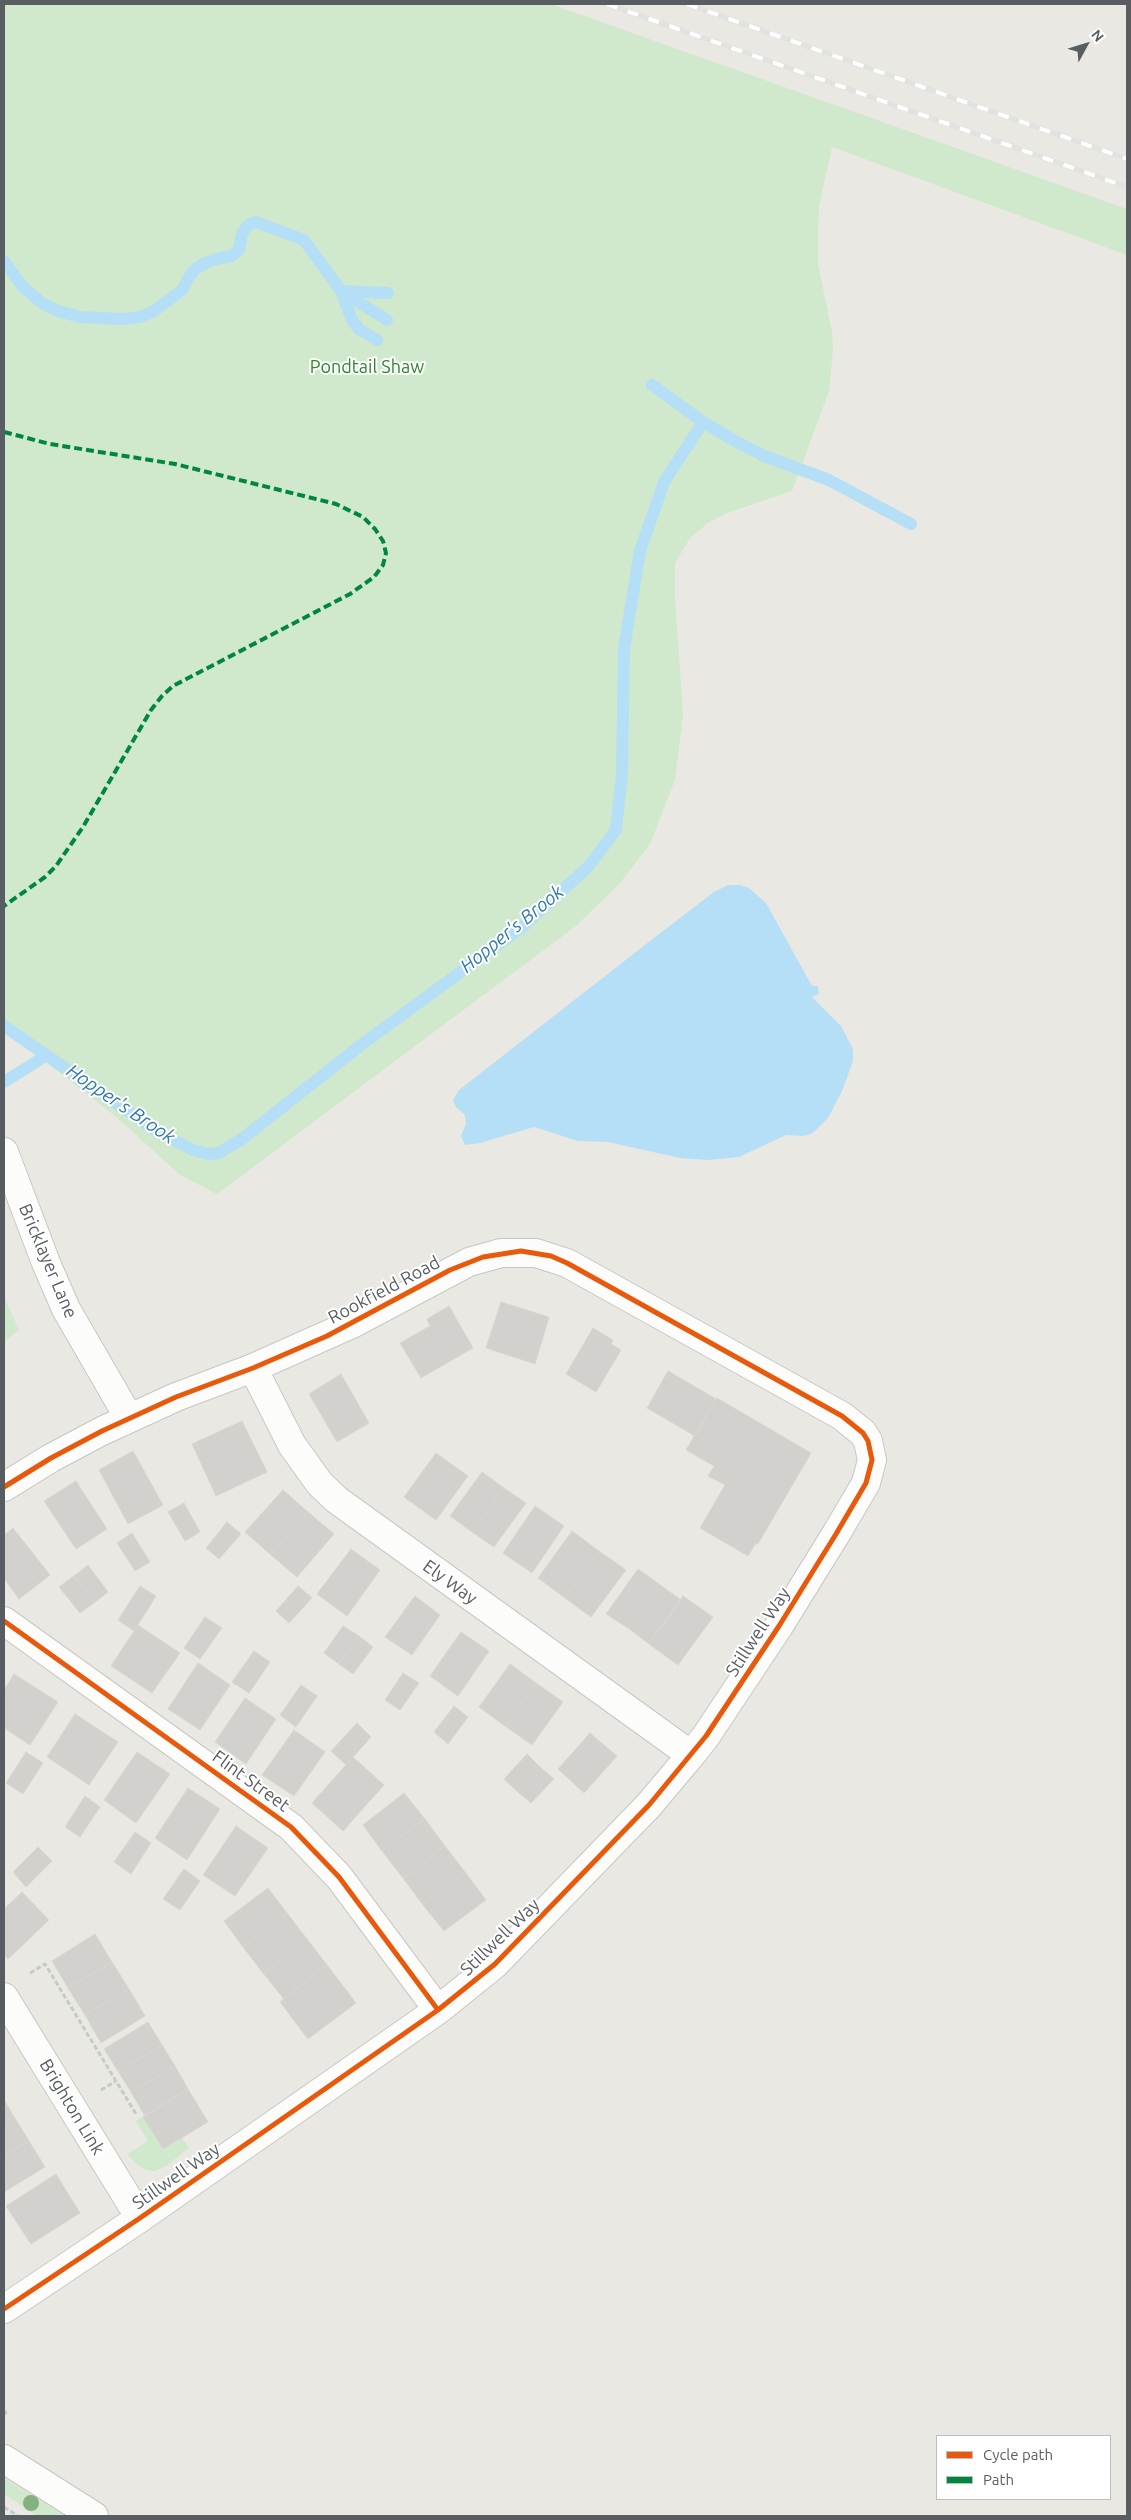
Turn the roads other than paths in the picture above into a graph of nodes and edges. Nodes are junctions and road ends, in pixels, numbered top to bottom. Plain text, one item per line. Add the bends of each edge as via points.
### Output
1 (4, 1152) edge
2 (253, 1368) junction
3 (129, 1418) junction
4 (871, 1450) joint
5 (4, 1487) edge
6 (4, 1621) edge
7 (691, 1756) junction
8 (4, 1996) edge
9 (438, 2010) junction
10 (140, 2218) junction
11 (4, 2309) edge
12 (4, 2459) edge
13 (94, 2516) edge

1 - 3 street, Bricklayer Lane via 62,1301
2 - 3 street, Rookfield Road
2 - 4 street, Rookfield Road via 354,1323 469,1262 502,1253 536,1253 566,1263 842,1416 863,1433
2 - 7 street, Ely Way via 292,1445 320,1484 337,1500
3 - 5 street, Rookfield Road via 51,1458
4 - 7 street, Stillwell Way via 866,1483 841,1526 724,1711
6 - 9 street, Flint Street via 291,1827 339,1877
7 - 9 street, Stillwell Way via 649,1805 513,1946
8 - 10 street, Brighton Link
9 - 10 street, Stillwell Way
10 - 11 street, Stillwell Way
12 - 13 street

